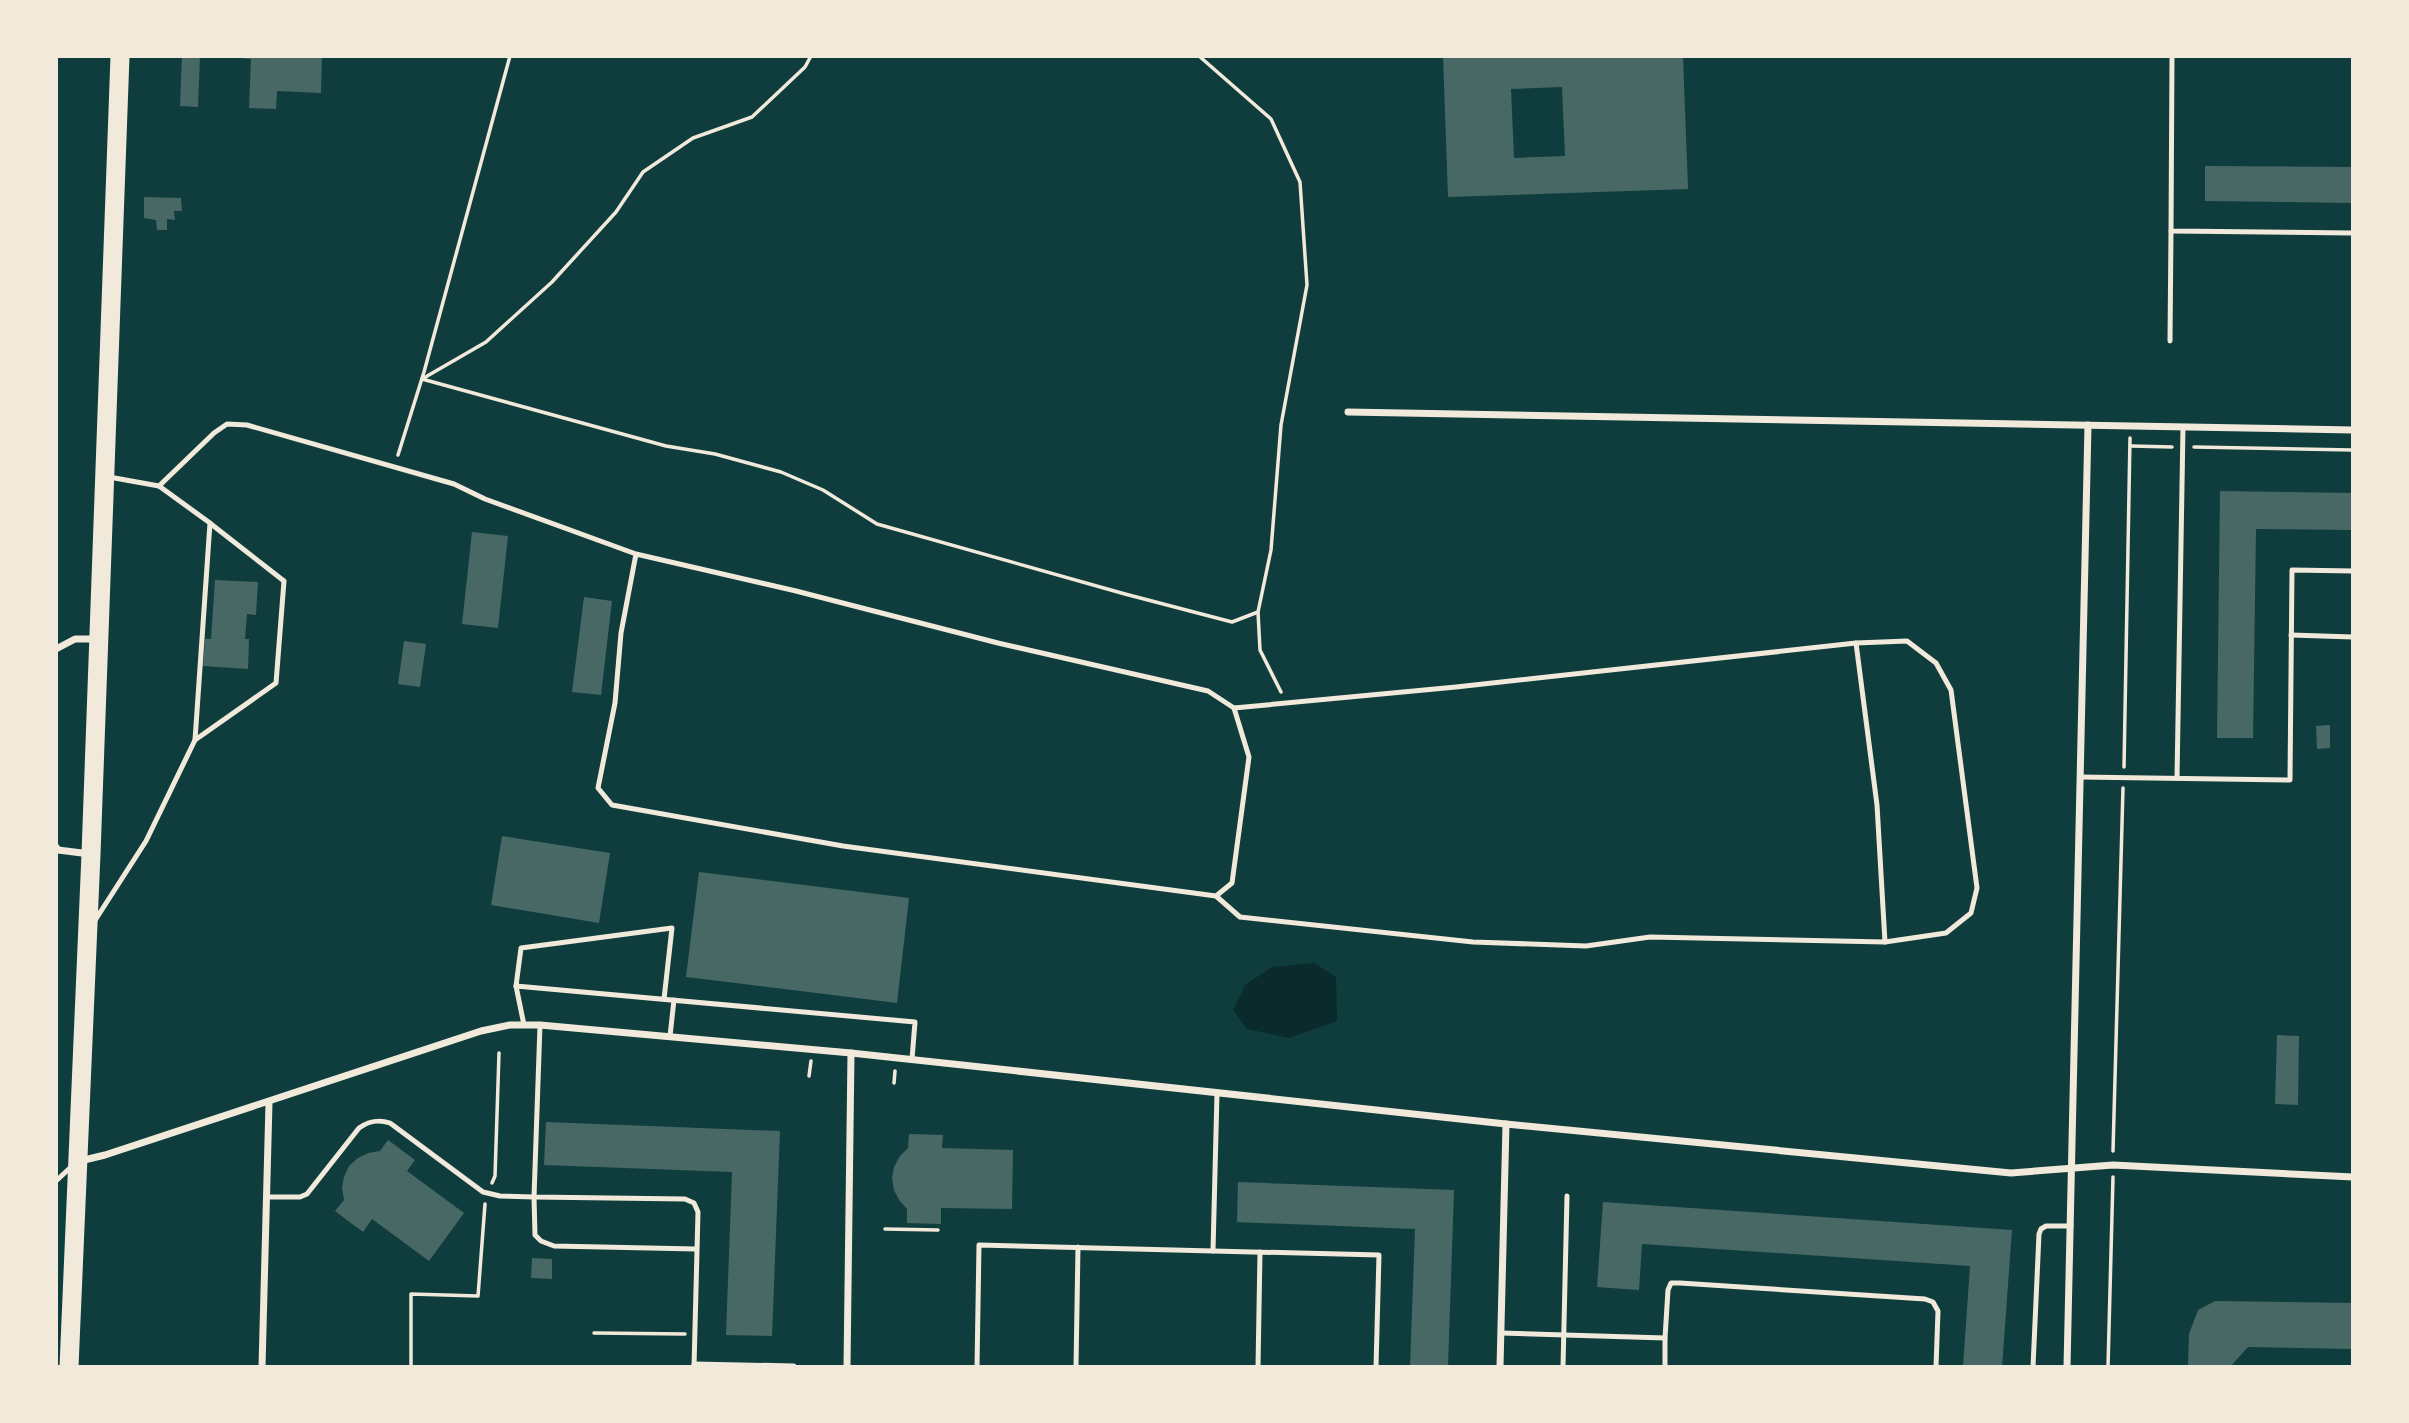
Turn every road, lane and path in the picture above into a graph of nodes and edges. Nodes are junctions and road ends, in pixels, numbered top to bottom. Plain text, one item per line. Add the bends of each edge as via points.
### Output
1 (120, 56) edge
2 (510, 56) edge
3 (811, 56) edge
4 (1199, 56) edge
5 (2172, 56) edge
6 (2171, 231) junction
7 (2353, 233) edge
8 (2169, 341) dead end
9 (422, 379) junction
10 (1348, 411) dead end
11 (2088, 425) junction
12 (2130, 426) junction
13 (2183, 427) junction
14 (2353, 430) edge
15 (2130, 446) junction
16 (2183, 447) junction
17 (2353, 450) edge
18 (394, 467) junction
19 (104, 476) junction
20 (159, 486) junction
21 (210, 523) junction
22 (636, 554) junction
23 (2353, 572) edge
24 (1258, 612) junction
25 (2291, 635) junction
26 (2353, 637) edge
27 (98, 639) junction
28 (1856, 643) junction
29 (56, 649) edge
30 (1286, 703) junction
31 (1234, 708) junction
32 (195, 740) junction
33 (2080, 777) junction
34 (2123, 778) junction
35 (2177, 778) junction
36 (57, 850) edge
37 (91, 854) junction
38 (1216, 896) junction
39 (87, 933) junction
40 (1885, 942) junction
41 (516, 986) junction
42 (664, 999) junction
43 (674, 1000) junction
44 (524, 1025) junction
45 (540, 1025) junction
46 (670, 1036) junction
47 (499, 1053) dead end
48 (851, 1053) junction
49 (912, 1059) junction
50 (1217, 1094) junction
51 (269, 1103) junction
52 (1506, 1124) junction
53 (79, 1161) junction
54 (2113, 1165) junction
55 (2073, 1168) junction
56 (2353, 1177) edge
57 (56, 1181) edge
58 (488, 1194) junction
59 (534, 1196) junction
60 (1567, 1196) dead end
61 (267, 1197) junction
62 (2071, 1226) junction
63 (885, 1228) dead end
64 (938, 1230) dead end
65 (1078, 1247) junction
66 (695, 1249) junction
67 (1213, 1251) junction
68 (1260, 1252) junction
69 (594, 1333) dead end
70 (1501, 1333) junction
71 (694, 1334) junction
72 (1563, 1335) junction
73 (1665, 1338) junction
74 (63, 1342) edge
75 (694, 1365) edge
76 (794, 1366) edge
77 (69, 1367) edge
78 (262, 1367) edge
79 (411, 1367) edge
80 (847, 1367) edge
81 (977, 1367) edge
82 (1076, 1367) edge
83 (1258, 1367) edge
84 (1377, 1367) edge
85 (1500, 1367) edge
86 (1563, 1367) edge
87 (1665, 1367) edge
88 (1936, 1367) edge
89 (2033, 1367) edge
90 (2067, 1367) edge
91 (2108, 1367) edge

1 - 19 highway
2 - 9 path
3 - 9 path via 752,117 693,138 643,172 616,212 552,282 486,342
4 - 24 path via 1271,119 1300,182 1307,285 1281,425 1270,550
5 - 6 lane
6 - 7 lane
6 - 8 lane
9 - 18 path
9 - 24 path via 666,446 781,472 822,490 877,524 1125,594 1232,622
10 - 11 street
11 - 12 street
11 - 33 street
12 - 13 street
12 - 15 path
13 - 14 street
13 - 16 lane
15 - 16 path
15 - 34 path
16 - 17 path
16 - 35 lane
18 - 20 lane via 247,425 227,424
18 - 22 lane via 454,484
19 - 20 lane
19 - 27 highway
20 - 21 lane
21 - 32 lane
21 - 32 lane via 284,581 276,683
22 - 31 lane via 1208,691
22 - 38 lane via 598,788 612,805 843,846
23 - 25 lane via 2292,570
24 - 30 path via 1260,650
25 - 26 lane
25 - 35 lane via 2290,780
27 - 29 street via 75,639
27 - 37 highway
28 - 30 lane
28 - 40 lane via 1877,805
28 - 40 lane via 1907,641 1936,663 1951,690 1977,888 1971,913 1947,933
30 - 31 lane
31 - 38 lane via 1249,757 1232,883
32 - 39 lane via 146,841
33 - 34 lane
33 - 55 street
34 - 35 lane
34 - 54 path
36 - 37 street
37 - 39 highway
38 - 40 lane via 1240,917 1473,942 1586,946 1650,937
39 - 53 highway
41 - 42 lane
41 - 42 lane via 521,948 672,928
41 - 44 lane
42 - 43 lane
43 - 46 lane
43 - 49 lane via 915,1023
44 - 45 street
44 - 51 street via 481,1031
45 - 46 street
45 - 59 lane
46 - 48 street
47 - 58 path via 495,1176
48 - 49 street
48 - 80 street
49 - 50 street
50 - 52 street
50 - 67 lane
51 - 53 street
51 - 61 street
52 - 55 street via 2011,1174
52 - 70 street
53 - 57 lane
53 - 74 highway
54 - 55 street
54 - 56 street
54 - 91 path
55 - 62 street
58 - 59 lane
58 - 61 lane via 390,1123 376,1121 359,1128 307,1194
58 - 79 path via 483,1208 478,1296 411,1294
59 - 66 lane via 535,1235 548,1245
59 - 66 lane via 685,1199 694,1203 698,1212
60 - 72 lane
61 - 78 street
62 - 89 lane via 2046,1226 2039,1234
62 - 90 street
63 - 64 path
65 - 67 lane
65 - 81 lane via 979,1245
65 - 82 lane
66 - 71 lane
67 - 68 lane
68 - 83 lane
68 - 84 lane via 1379,1255
69 - 71 path
70 - 72 lane
70 - 85 street
71 - 75 lane
72 - 73 lane
72 - 86 lane
73 - 87 lane
73 - 88 lane via 1671,1283 1925,1299 1938,1311
74 - 77 highway
75 - 76 lane

